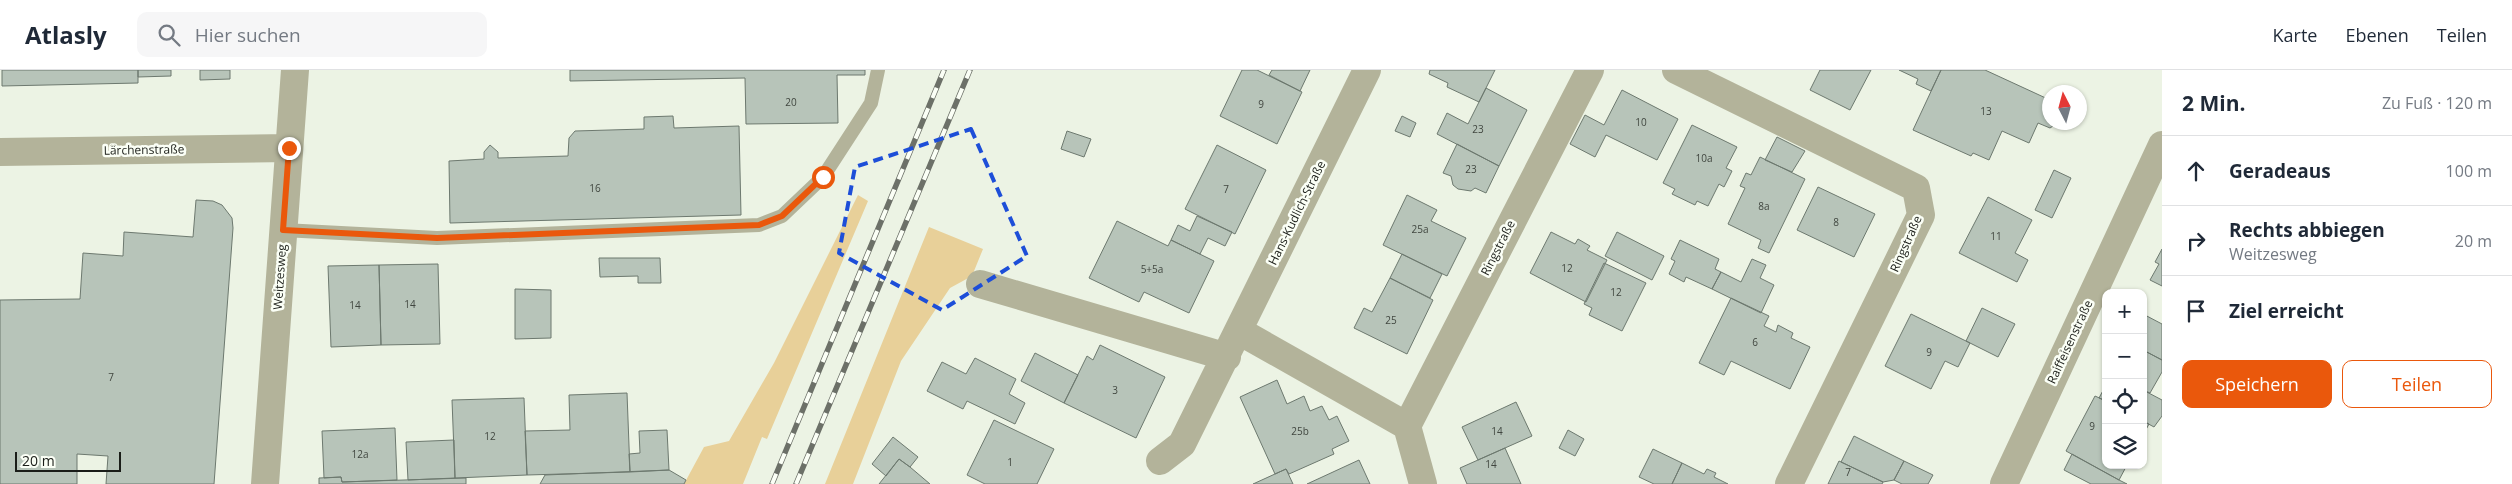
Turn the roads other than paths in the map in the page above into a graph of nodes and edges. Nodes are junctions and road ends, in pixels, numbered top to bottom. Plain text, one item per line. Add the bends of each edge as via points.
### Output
1 (295, 70) edge
2 (878, 70) edge
3 (1368, 70) edge
4 (1590, 70) edge
5 (1676, 70) edge
6 (2162, 145) edge
7 (289, 148) junction
8 (0, 152) edge
9 (283, 230) junction
10 (980, 284) dead end
11 (1239, 332) junction
12 (1227, 357) junction
13 (1407, 426) junction
14 (1160, 461) dead end
15 (265, 484) edge
16 (1424, 484) edge
17 (1788, 484) edge
18 (2004, 484) edge

1 - 7 street, Weitzesweg
2 - 9 lane via 871,103 823,177 782,216 759,225 437,238
3 - 11 street, Hans-Kudlich-Straße
4 - 13 street, Ringstraße
5 - 17 street, Ringstraße via 1916,188 1921,215
6 - 18 street, Raiffeisenstraße
7 - 8 street, Lärchenstraße
7 - 9 street, Weitzesweg
9 - 15 street, Weitzesweg
10 - 12 street
11 - 12 street, Hans-Kudlich-Straße
11 - 13 street
12 - 14 street, Hans-Kudlich-Straße via 1182,444
13 - 16 street

